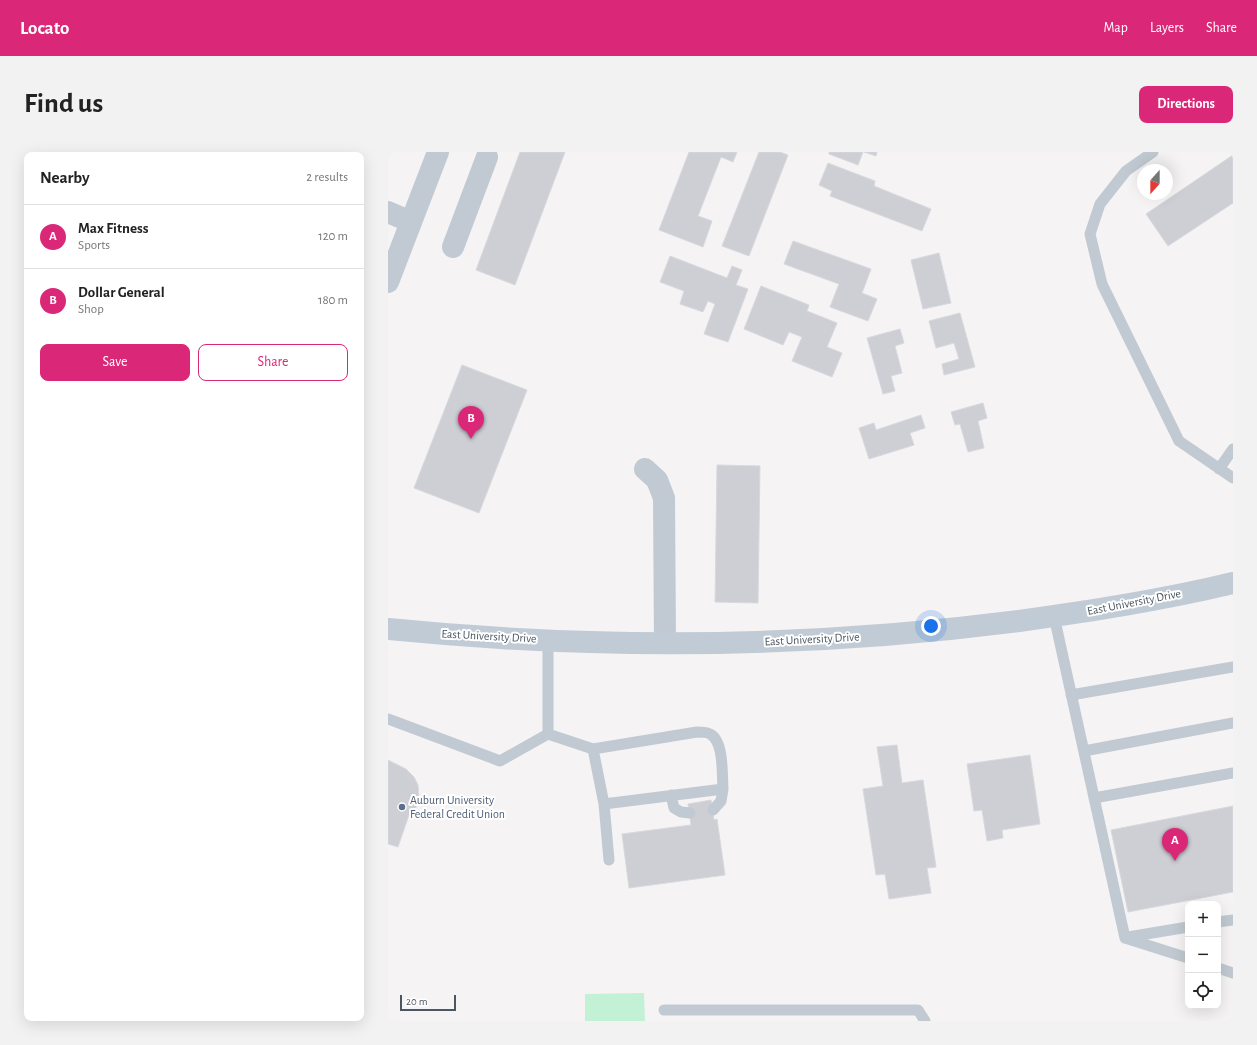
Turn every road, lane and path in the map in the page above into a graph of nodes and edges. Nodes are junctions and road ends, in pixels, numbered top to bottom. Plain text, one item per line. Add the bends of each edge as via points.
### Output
1 (438, 152) edge
2 (1153, 152) edge
3 (483, 154) edge
4 (388, 212) edge
5 (411, 222) junction
6 (453, 247) dead end
7 (388, 282) edge
8 (1233, 449) edge
9 (645, 469) dead end
10 (1219, 469) junction
11 (1233, 478) edge
12 (1233, 583) edge
13 (1054, 616) junction
14 (388, 629) edge
15 (548, 640) junction
16 (665, 643) junction
17 (1233, 667) edge
18 (1072, 695) junction
19 (388, 720) edge
20 (1233, 723) edge
21 (548, 734) junction
22 (594, 749) junction
23 (1084, 751) junction
24 (1233, 773) edge
25 (723, 789) junction
26 (670, 795) junction
27 (1094, 798) junction
28 (604, 804) junction
29 (713, 810) dead end
30 (690, 813) dead end
31 (609, 860) dead end
32 (1233, 920) edge
33 (1221, 922) edge
34 (1185, 928) edge
35 (1125, 938) junction
36 (1185, 957) edge
37 (1221, 969) edge
38 (1233, 973) edge
39 (664, 1010) dead end
40 (729, 1016) edge
41 (925, 1021) edge

1 - 5 street
2 - 10 lane via 1126,171 1100,204 1090,234 1102,284 1179,441
3 - 6 street
4 - 5 street
5 - 7 street
8 - 10 lane
9 - 16 street via 657,480 664,498
10 - 11 lane
12 - 13 main road, East University Drive
13 - 16 main road, East University Drive via 963,628 833,640
13 - 18 lane
14 - 15 main road, East University Drive
15 - 16 main road, East University Drive
15 - 21 lane
17 - 18 lane
18 - 23 lane
19 - 21 lane via 500,761
20 - 23 lane
21 - 22 lane
22 - 25 lane via 697,732 709,733 720,746
22 - 28 lane
23 - 27 lane
24 - 27 lane
25 - 26 lane
25 - 29 lane via 721,801
26 - 28 lane
26 - 30 lane via 674,808
27 - 35 lane
28 - 31 lane
32 - 33 lane
34 - 35 lane
35 - 36 lane
37 - 38 lane
39 - 40 lane
40 - 41 lane via 918,1010

